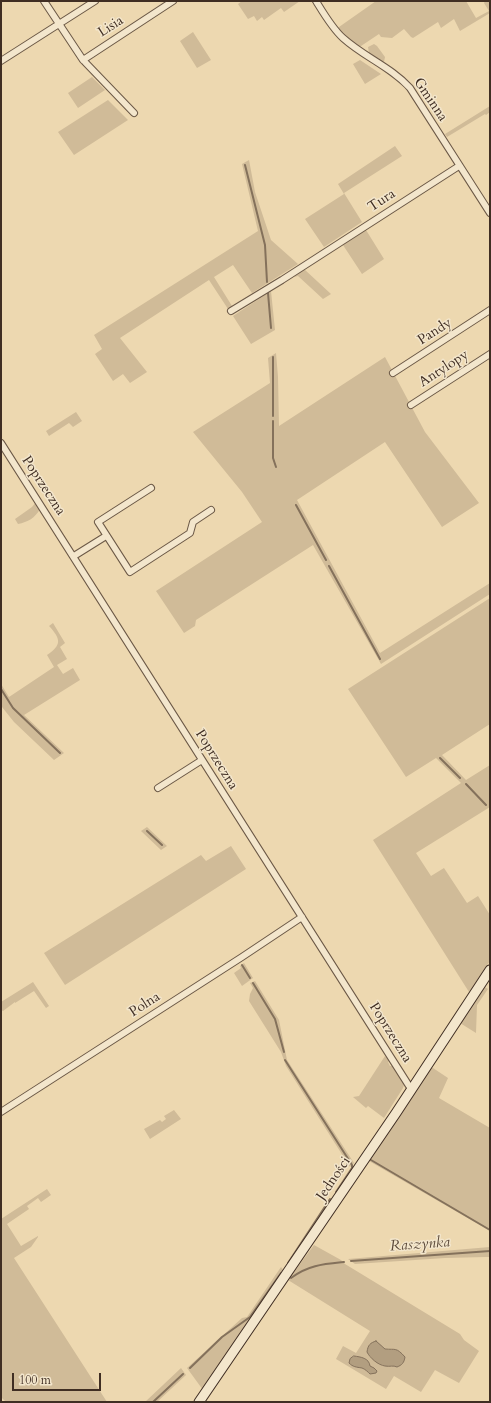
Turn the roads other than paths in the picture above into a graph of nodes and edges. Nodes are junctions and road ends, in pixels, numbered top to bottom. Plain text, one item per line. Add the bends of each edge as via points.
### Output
1 (44, 1) edge
2 (95, 1) edge
3 (174, 1) edge
4 (316, 1) edge
5 (59, 25) junction
6 (83, 60) junction
7 (1, 61) edge
8 (134, 113) dead end
9 (459, 166) junction
10 (490, 213) edge
11 (490, 310) edge
12 (231, 311) dead end
13 (490, 354) edge
14 (393, 373) dead end
15 (411, 405) dead end
16 (1, 443) edge
17 (151, 488) dead end
18 (211, 510) dead end
19 (106, 536) junction
20 (74, 556) junction
21 (202, 760) junction
22 (158, 788) dead end
23 (302, 917) junction
24 (490, 970) edge
25 (411, 1089) junction
26 (1, 1112) edge
27 (199, 1402) edge

1 - 5 street
2 - 5 street
3 - 6 street, Lisia
4 - 9 street, Gminna via 342,38 400,78 410,88
5 - 6 street
5 - 7 street
6 - 8 street
9 - 10 street, Gminna
9 - 12 street, Tura
11 - 14 street, Pandy
13 - 15 street, Antylopy
16 - 20 street, Poprzeczna
17 - 19 street via 98,522
18 - 19 street via 193,522 190,533 130,572
19 - 20 street
20 - 21 street, Poprzeczna
21 - 22 street
21 - 23 street, Poprzeczna
23 - 25 street, Poprzeczna
23 - 26 street, Polna
24 - 25 street, Jedności
25 - 27 street, Jedności

